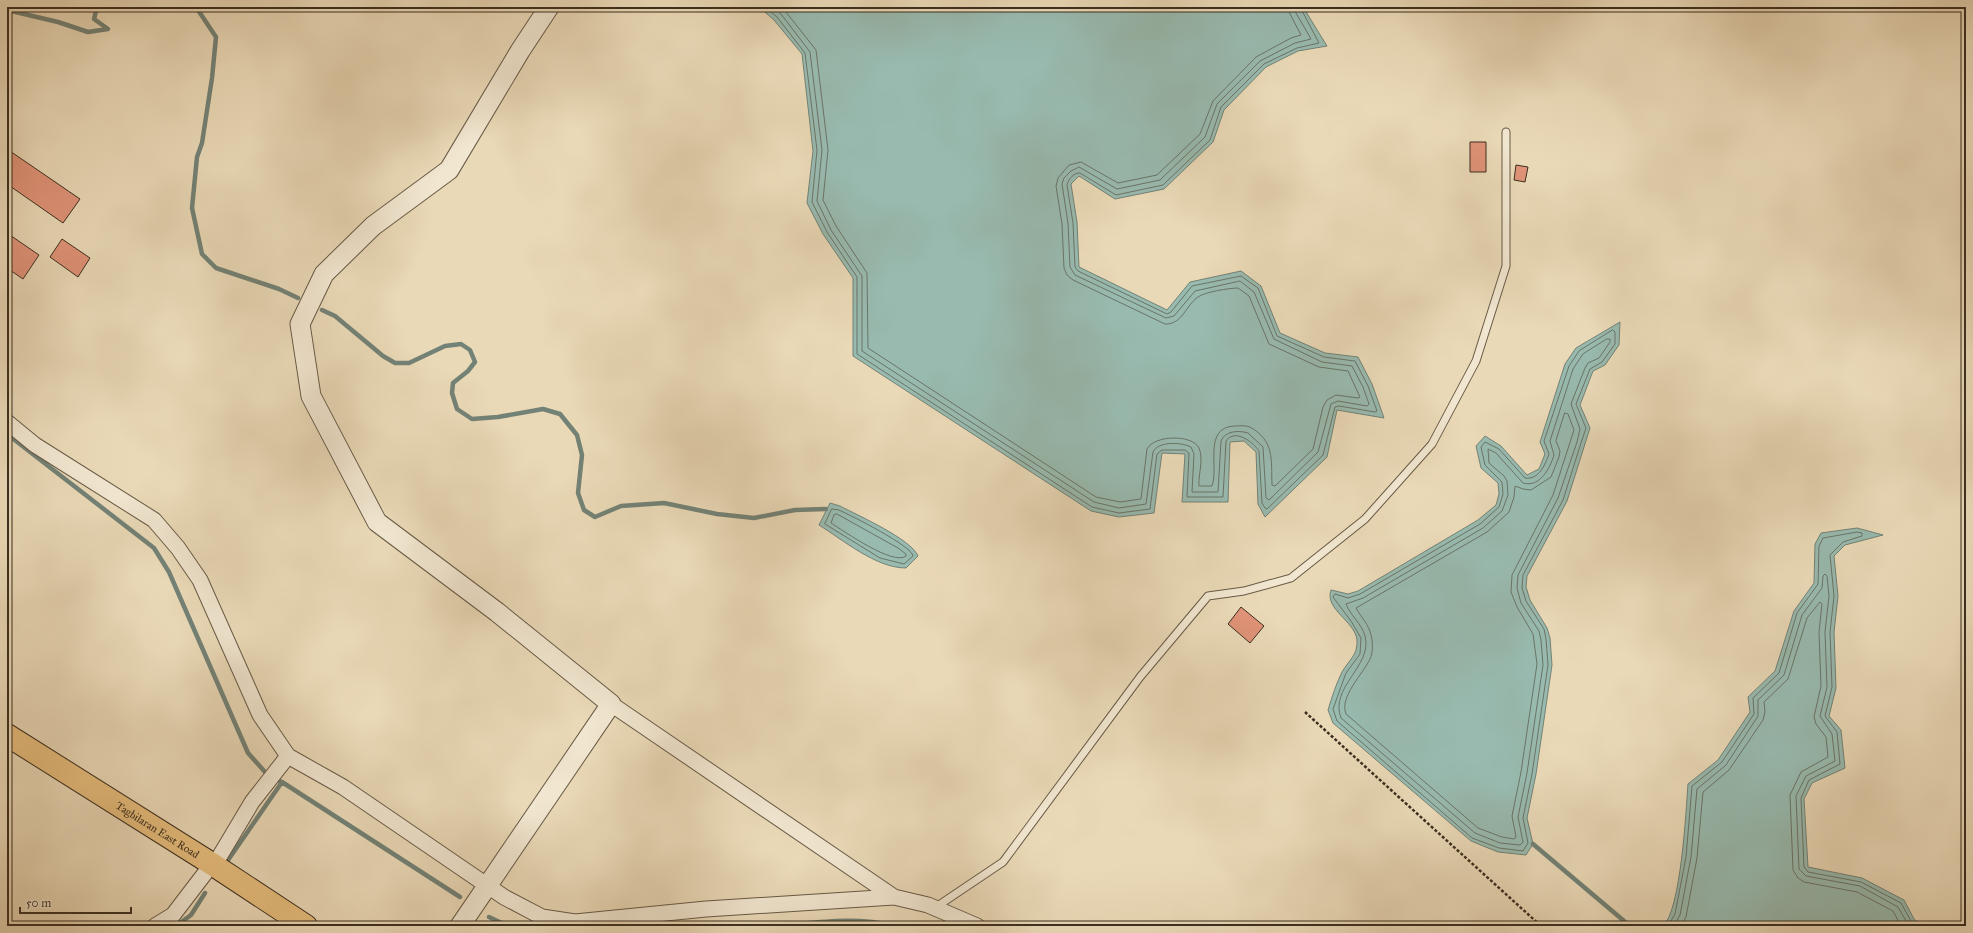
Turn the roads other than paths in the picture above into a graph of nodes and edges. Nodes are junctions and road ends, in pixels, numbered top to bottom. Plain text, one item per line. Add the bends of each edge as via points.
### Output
1 (549, 7) edge
2 (1506, 132) dead end
3 (7, 422) edge
4 (611, 704) junction
5 (7, 735) edge
6 (288, 756) junction
7 (212, 864) junction
8 (487, 885) junction
9 (894, 897) junction
10 (928, 905) junction
11 (155, 926) edge
12 (306, 926) edge
13 (460, 926) edge
14 (977, 926) edge

1 - 4 street via 449,170 373,226 324,274 300,324 312,396 377,522 497,612
2 - 10 lane via 1506,266 1476,361 1432,444 1365,519 1291,578 1244,591 1208,596 1140,677 1002,862 939,905
3 - 6 street via 35,445 154,520 178,548 200,580 260,715
4 - 8 street
4 - 9 street
5 - 7 main road, Tagbilaran East Road
6 - 7 street via 252,802 218,859
6 - 8 street via 343,787
7 - 11 street via 173,915
7 - 12 main road, Tagbilaran East Road
8 - 9 street via 542,917 574,922 706,909
8 - 13 street
9 - 10 street
10 - 14 street

